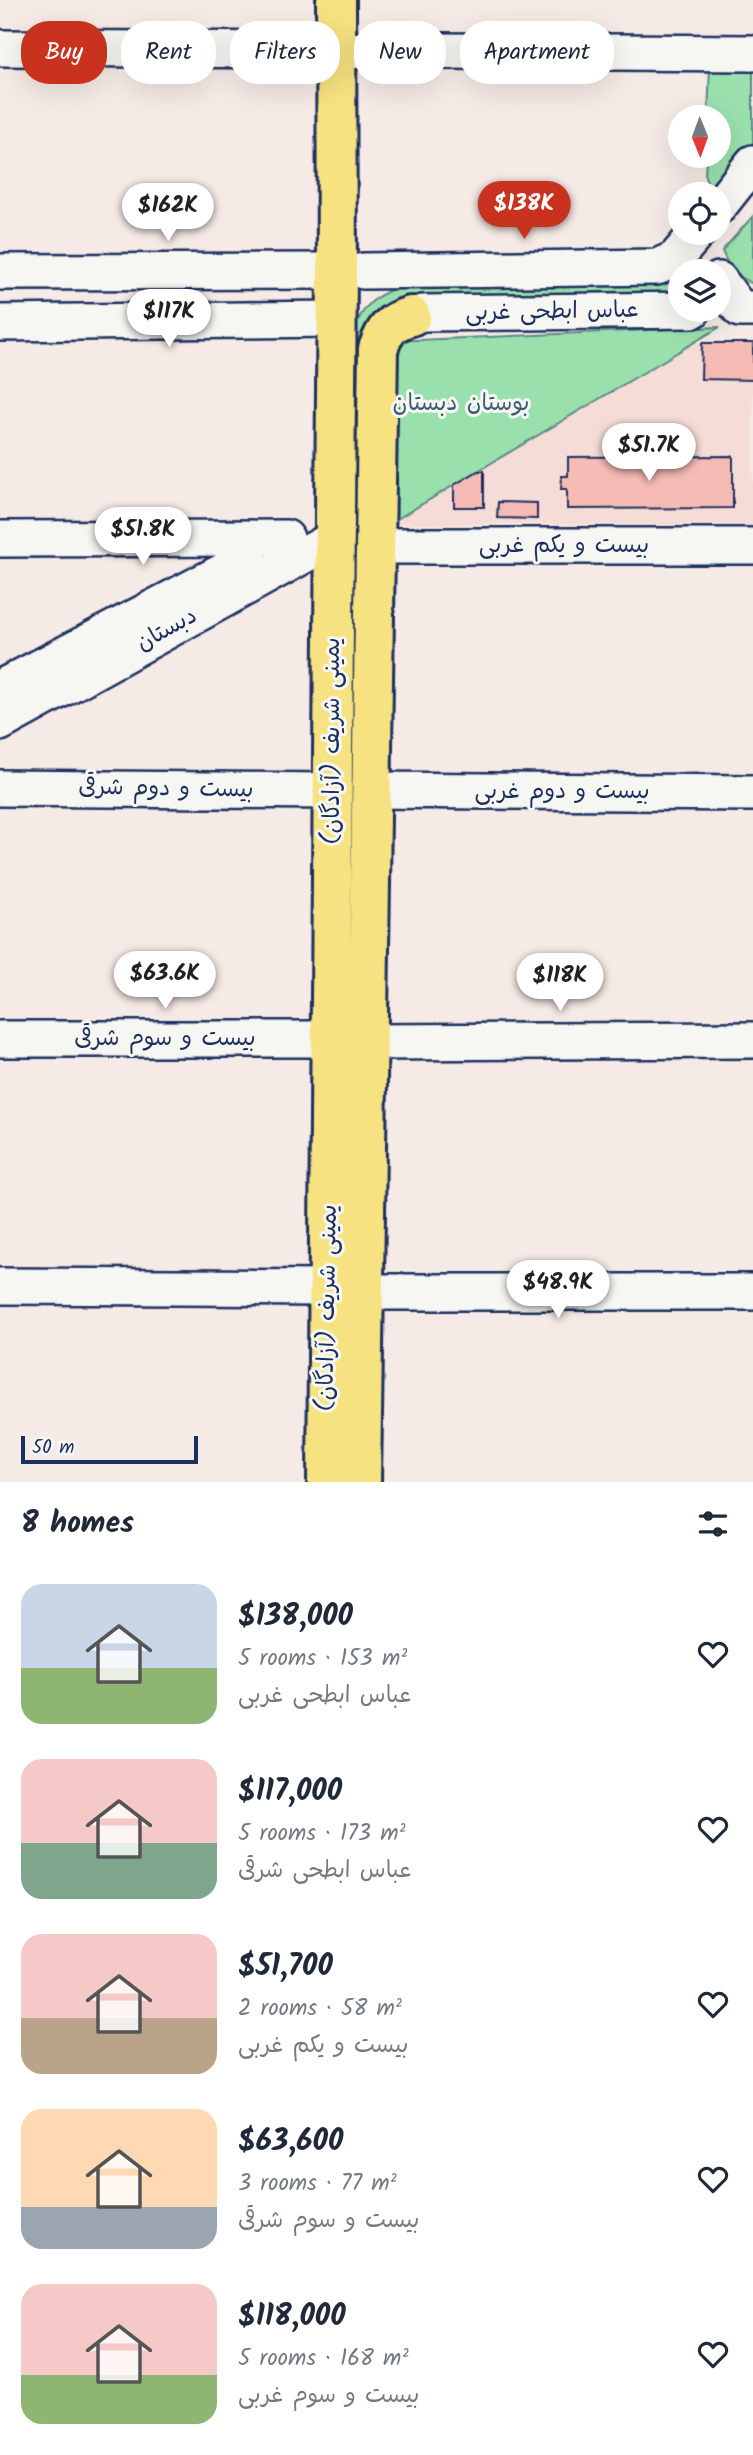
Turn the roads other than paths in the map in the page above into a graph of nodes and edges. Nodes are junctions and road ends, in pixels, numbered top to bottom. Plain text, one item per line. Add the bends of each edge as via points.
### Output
1 (336, 0) edge
2 (361, 0) edge
3 (0, 48) edge
4 (349, 51) junction
5 (753, 54) edge
6 (753, 163) edge
7 (731, 191) edge
8 (687, 245) edge
9 (350, 271) junction
10 (0, 272) edge
11 (668, 310) edge
12 (411, 316) joint
13 (337, 319) junction
14 (0, 323) edge
15 (335, 525) junction
16 (286, 538) junction
17 (0, 540) edge
18 (374, 546) junction
19 (753, 546) edge
20 (257, 568) junction
21 (0, 688) edge
22 (0, 723) edge
23 (0, 788) edge
24 (371, 790) junction
25 (333, 791) junction
26 (753, 793) edge
27 (0, 1039) edge
28 (753, 1040) edge
29 (349, 1041) junction
30 (0, 1286) edge
31 (346, 1290) junction
32 (753, 1292) edge
33 (327, 1482) edge
34 (361, 1482) edge

1 - 4 main road, یمینی شریف (آزادگان)
2 - 4 main road, یمینی شریف (آزادگان)
3 - 4 street
4 - 5 street
4 - 9 main road, یمینی شریف (آزادگان)
6 - 7 street
8 - 9 street, عباس ابطحی غربی via 675,259 657,267
9 - 10 street, عباس ابطحی غربی
9 - 13 main road, یمینی شریف (آزادگان)
11 - 12 street, عباس ابطحی غربی
12 - 18 main road, یمینی شریف (آزادگان) via 384,332 378,349
13 - 14 street
13 - 15 main road, یمینی شریف (آزادگان)
15 - 16 street, دبستان
15 - 20 street, دبستان
15 - 25 main road, یمینی شریف (آزادگان)
16 - 17 street
16 - 20 street, دبستان
18 - 19 street, بیست و یکم غربی
18 - 24 main road, یمینی شریف (آزادگان)
20 - 21 street, دبستان
20 - 22 street, دبستان
23 - 25 street, بیست و دوم شرقی
24 - 26 street, بیست و دوم غربی
24 - 29 main road, یمینی شریف (آزادگان)
25 - 29 main road, یمینی شریف (آزادگان)
27 - 29 street, بیست و سوم شرقی
28 - 29 street, بیست و سوم شرقی
29 - 31 main road, یمینی شریف (آزادگان)
30 - 31 street
31 - 32 street
31 - 33 main road, یمینی شریف (آزادگان)
31 - 34 main road, یمینی شریف (آزادگان)

